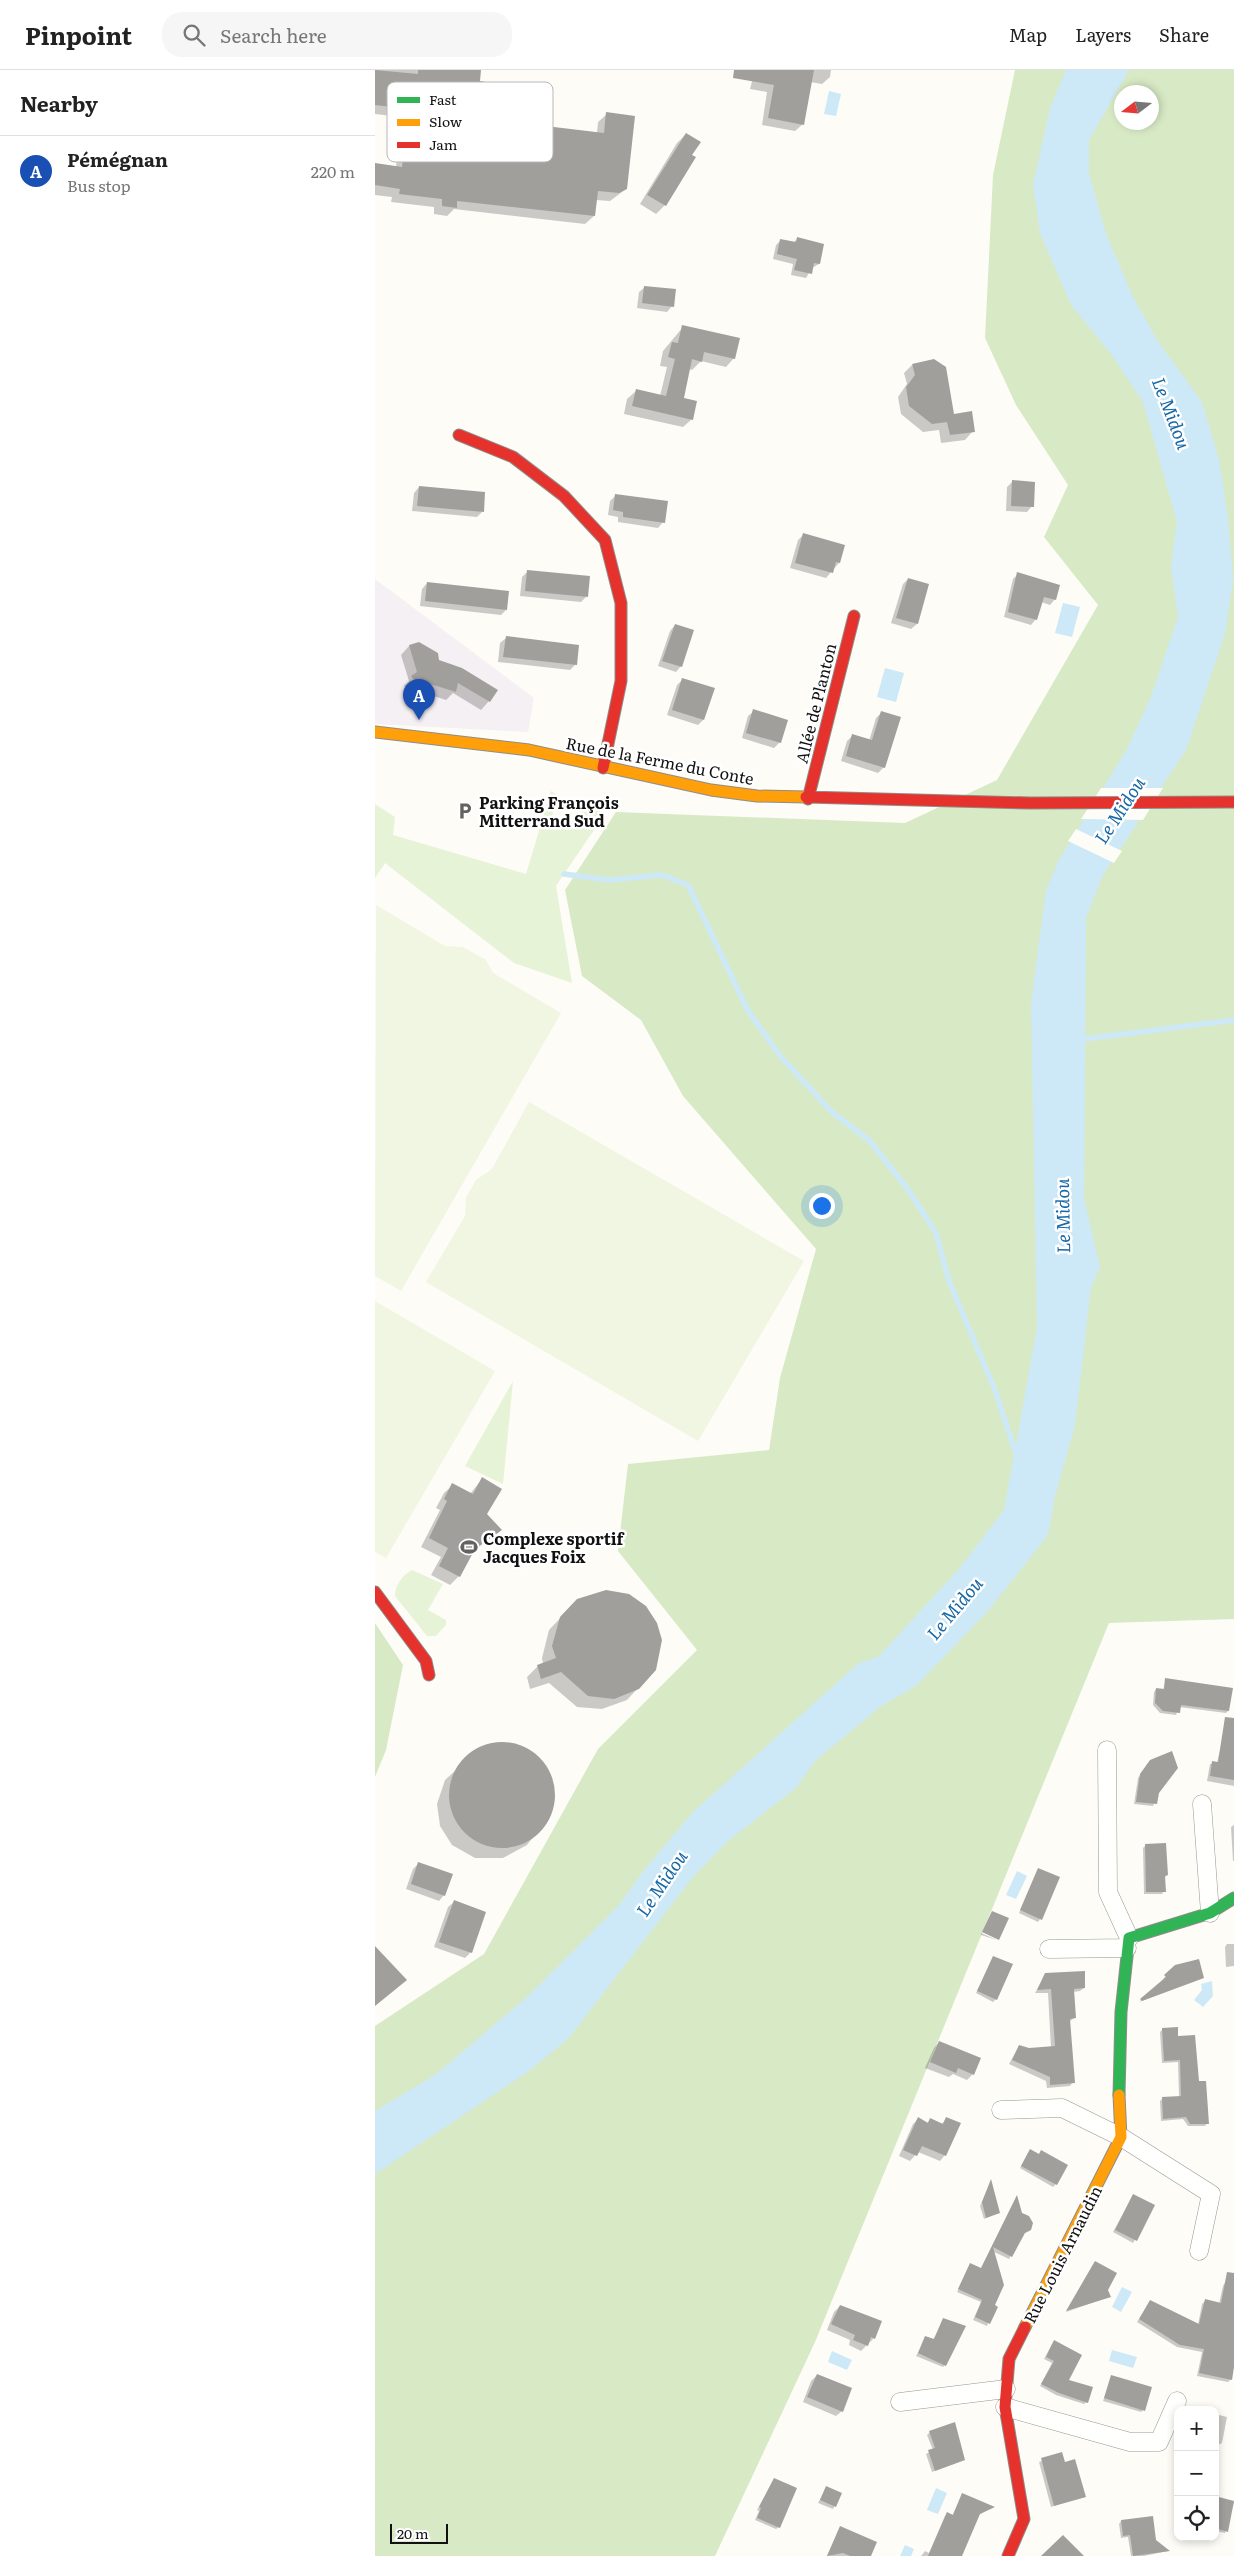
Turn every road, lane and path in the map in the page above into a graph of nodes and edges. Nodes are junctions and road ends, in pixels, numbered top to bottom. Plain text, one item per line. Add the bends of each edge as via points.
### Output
1 (459, 435) dead end
2 (854, 616) dead end
3 (375, 732) edge
4 (603, 768) junction
5 (808, 799) junction
6 (1234, 802) edge
7 (375, 1592) edge
8 (429, 1675) dead end
9 (1107, 1750) dead end
10 (1202, 1804) dead end
11 (1234, 1898) edge
12 (1210, 1913) junction
13 (1128, 1943) junction
14 (1049, 1949) dead end
15 (1001, 2110) dead end
16 (1121, 2137) junction
17 (1199, 2251) dead end
18 (1007, 2389) junction
19 (1177, 2401) dead end
20 (900, 2402) dead end
21 (1005, 2407) junction
22 (1008, 2556) edge

1 - 4 street via 513,457 565,496 605,540 621,603 621,671
2 - 5 street, Allée de Planton
3 - 4 street, Rue de la Ferme du Conte via 529,750
4 - 5 street, Rue de la Ferme du Conte via 711,790
5 - 6 street, Rue de la Ferme du Conte
7 - 8 street via 426,1661
9 - 13 street via 1107,1892
10 - 12 street
11 - 12 street
12 - 13 street
13 - 14 street
13 - 16 street via 1123,1974 1118,2098
15 - 16 street via 1062,2108
16 - 17 street via 1211,2194
16 - 18 street, Rue Louis Arnaudin via 1009,2358
18 - 20 street
18 - 21 street, Rue Louis Arnaudin
19 - 21 street via 1159,2442 1130,2442
21 - 22 street, Rue Louis Arnaudin via 1024,2518

